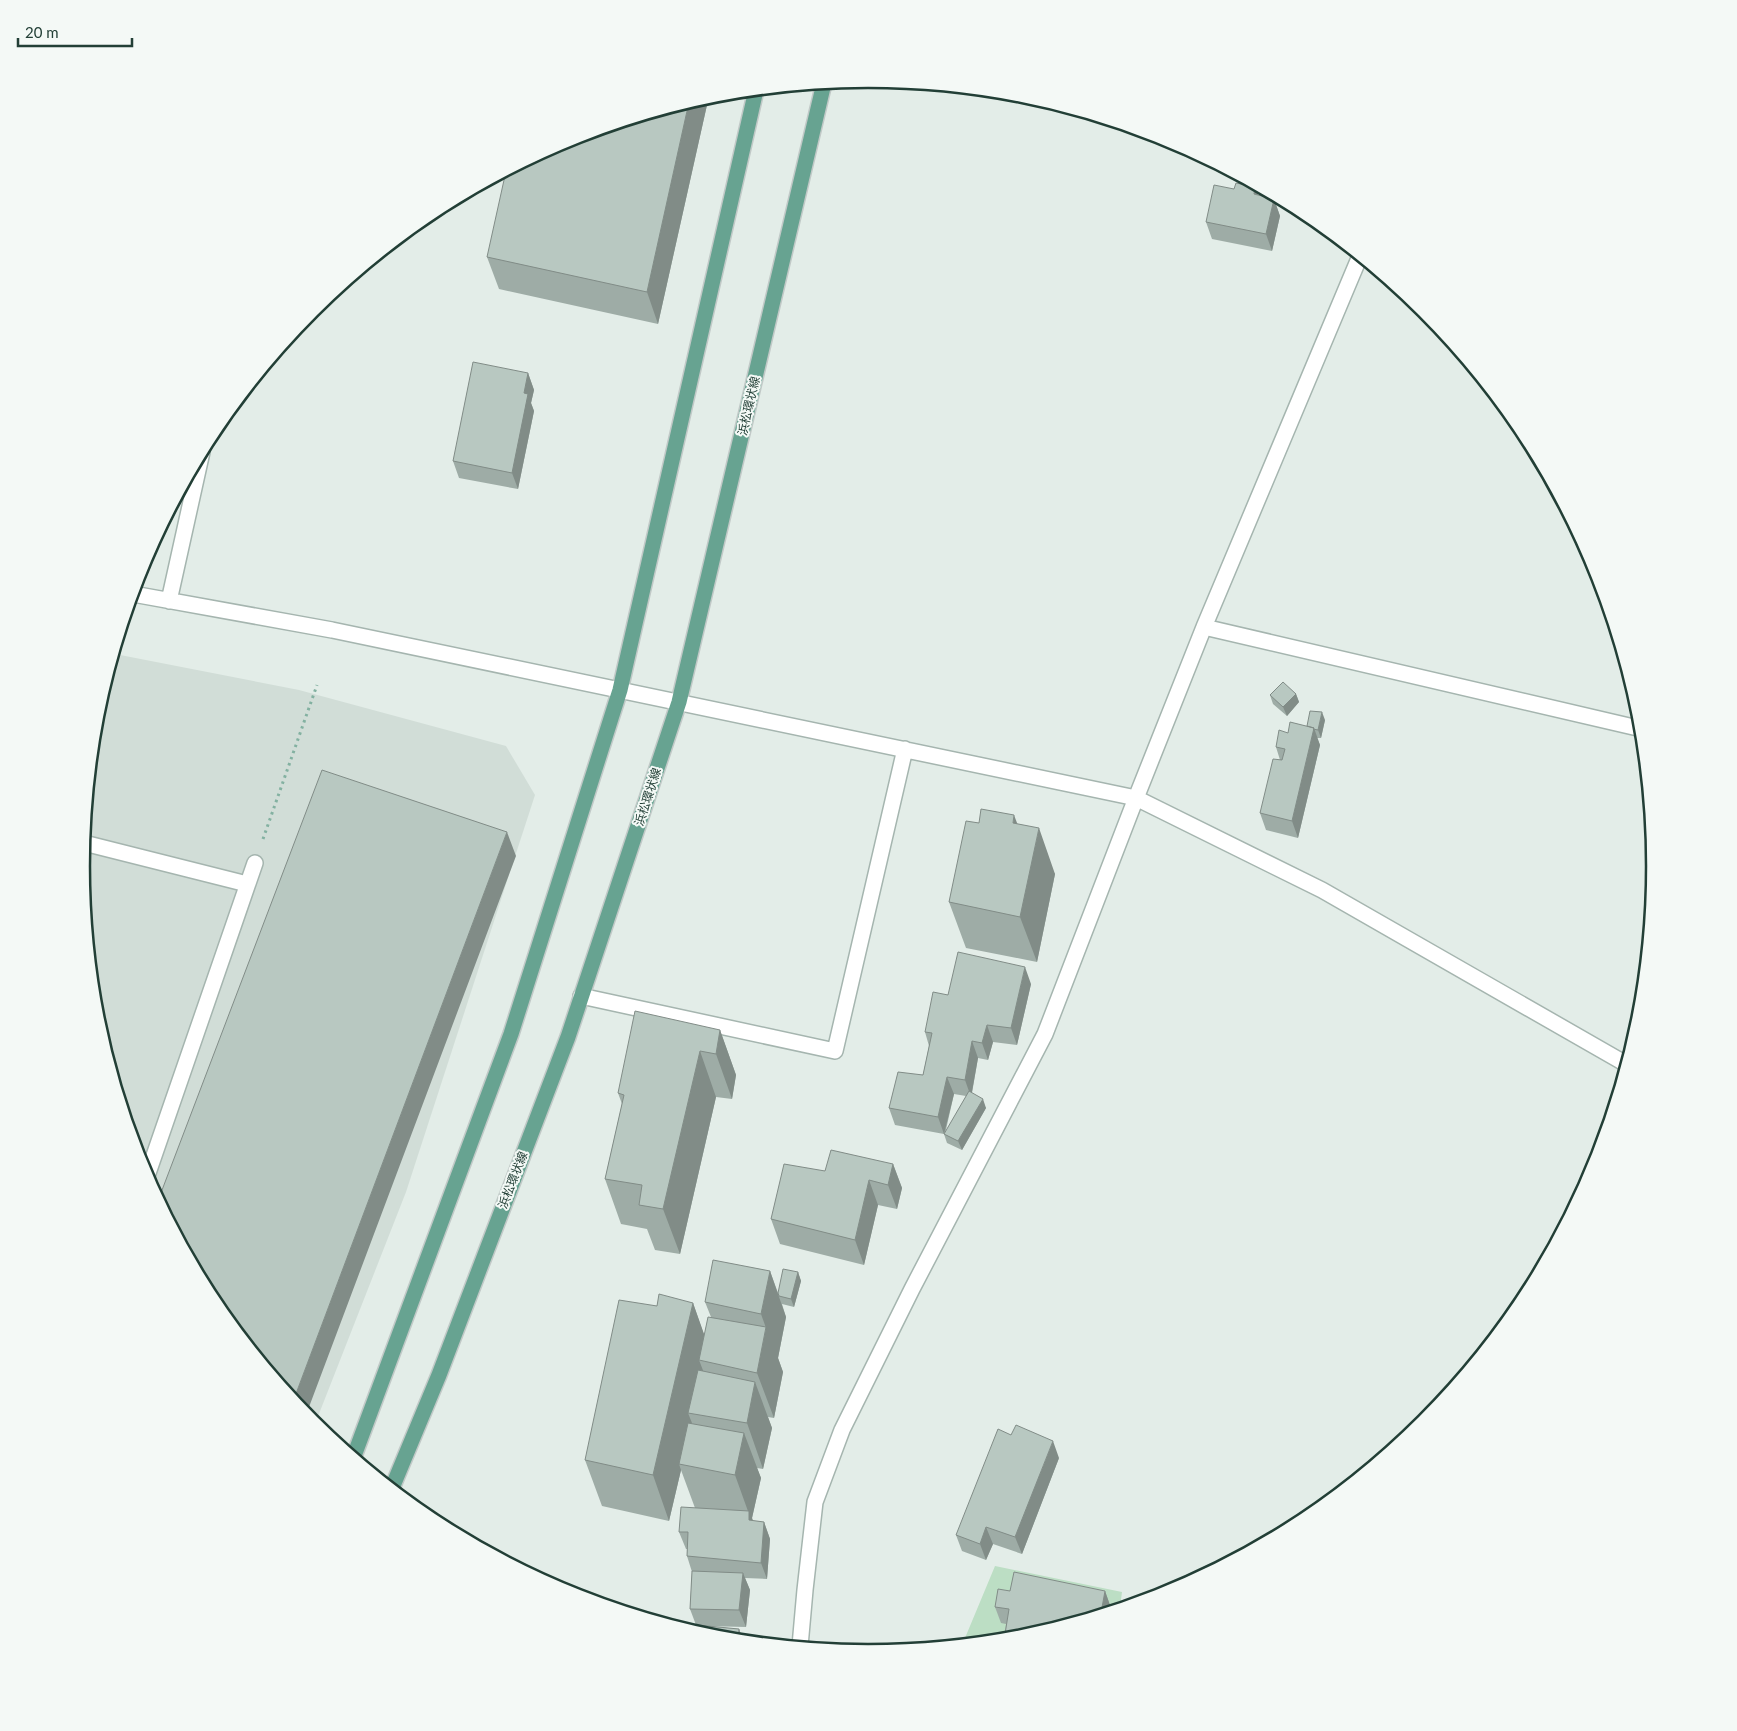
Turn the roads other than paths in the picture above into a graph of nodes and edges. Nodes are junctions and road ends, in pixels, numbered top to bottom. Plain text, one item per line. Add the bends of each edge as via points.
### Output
1 (823, 89) edge
2 (755, 96) edge
3 (1358, 261) edge
4 (198, 472) edge
5 (140, 595) edge
6 (169, 601) junction
7 (1204, 627) junction
8 (620, 690) junction
9 (679, 702) junction
10 (1634, 727) edge
11 (905, 749) junction
12 (1136, 798) junction
13 (91, 845) edge
14 (255, 863) road end
15 (247, 884) junction
16 (582, 996) junction
17 (1621, 1061) edge
18 (151, 1165) edge
19 (356, 1450) edge
20 (394, 1482) edge
21 (800, 1640) edge

1 - 9 main road, 浜松環状線
2 - 8 main road
3 - 7 street
4 - 6 street
5 - 6 street
6 - 8 street via 332,630
7 - 10 street
7 - 12 street
8 - 9 street
8 - 19 main road via 511,1034
9 - 11 street
9 - 16 main road, 浜松環状線
11 - 12 street
11 - 16 street via 835,1052
12 - 17 street via 1322,890
12 - 21 street via 1045,1034 842,1430 815,1502
13 - 15 street
14 - 15 street
15 - 18 street
16 - 20 main road, 浜松環状線 via 439,1375

